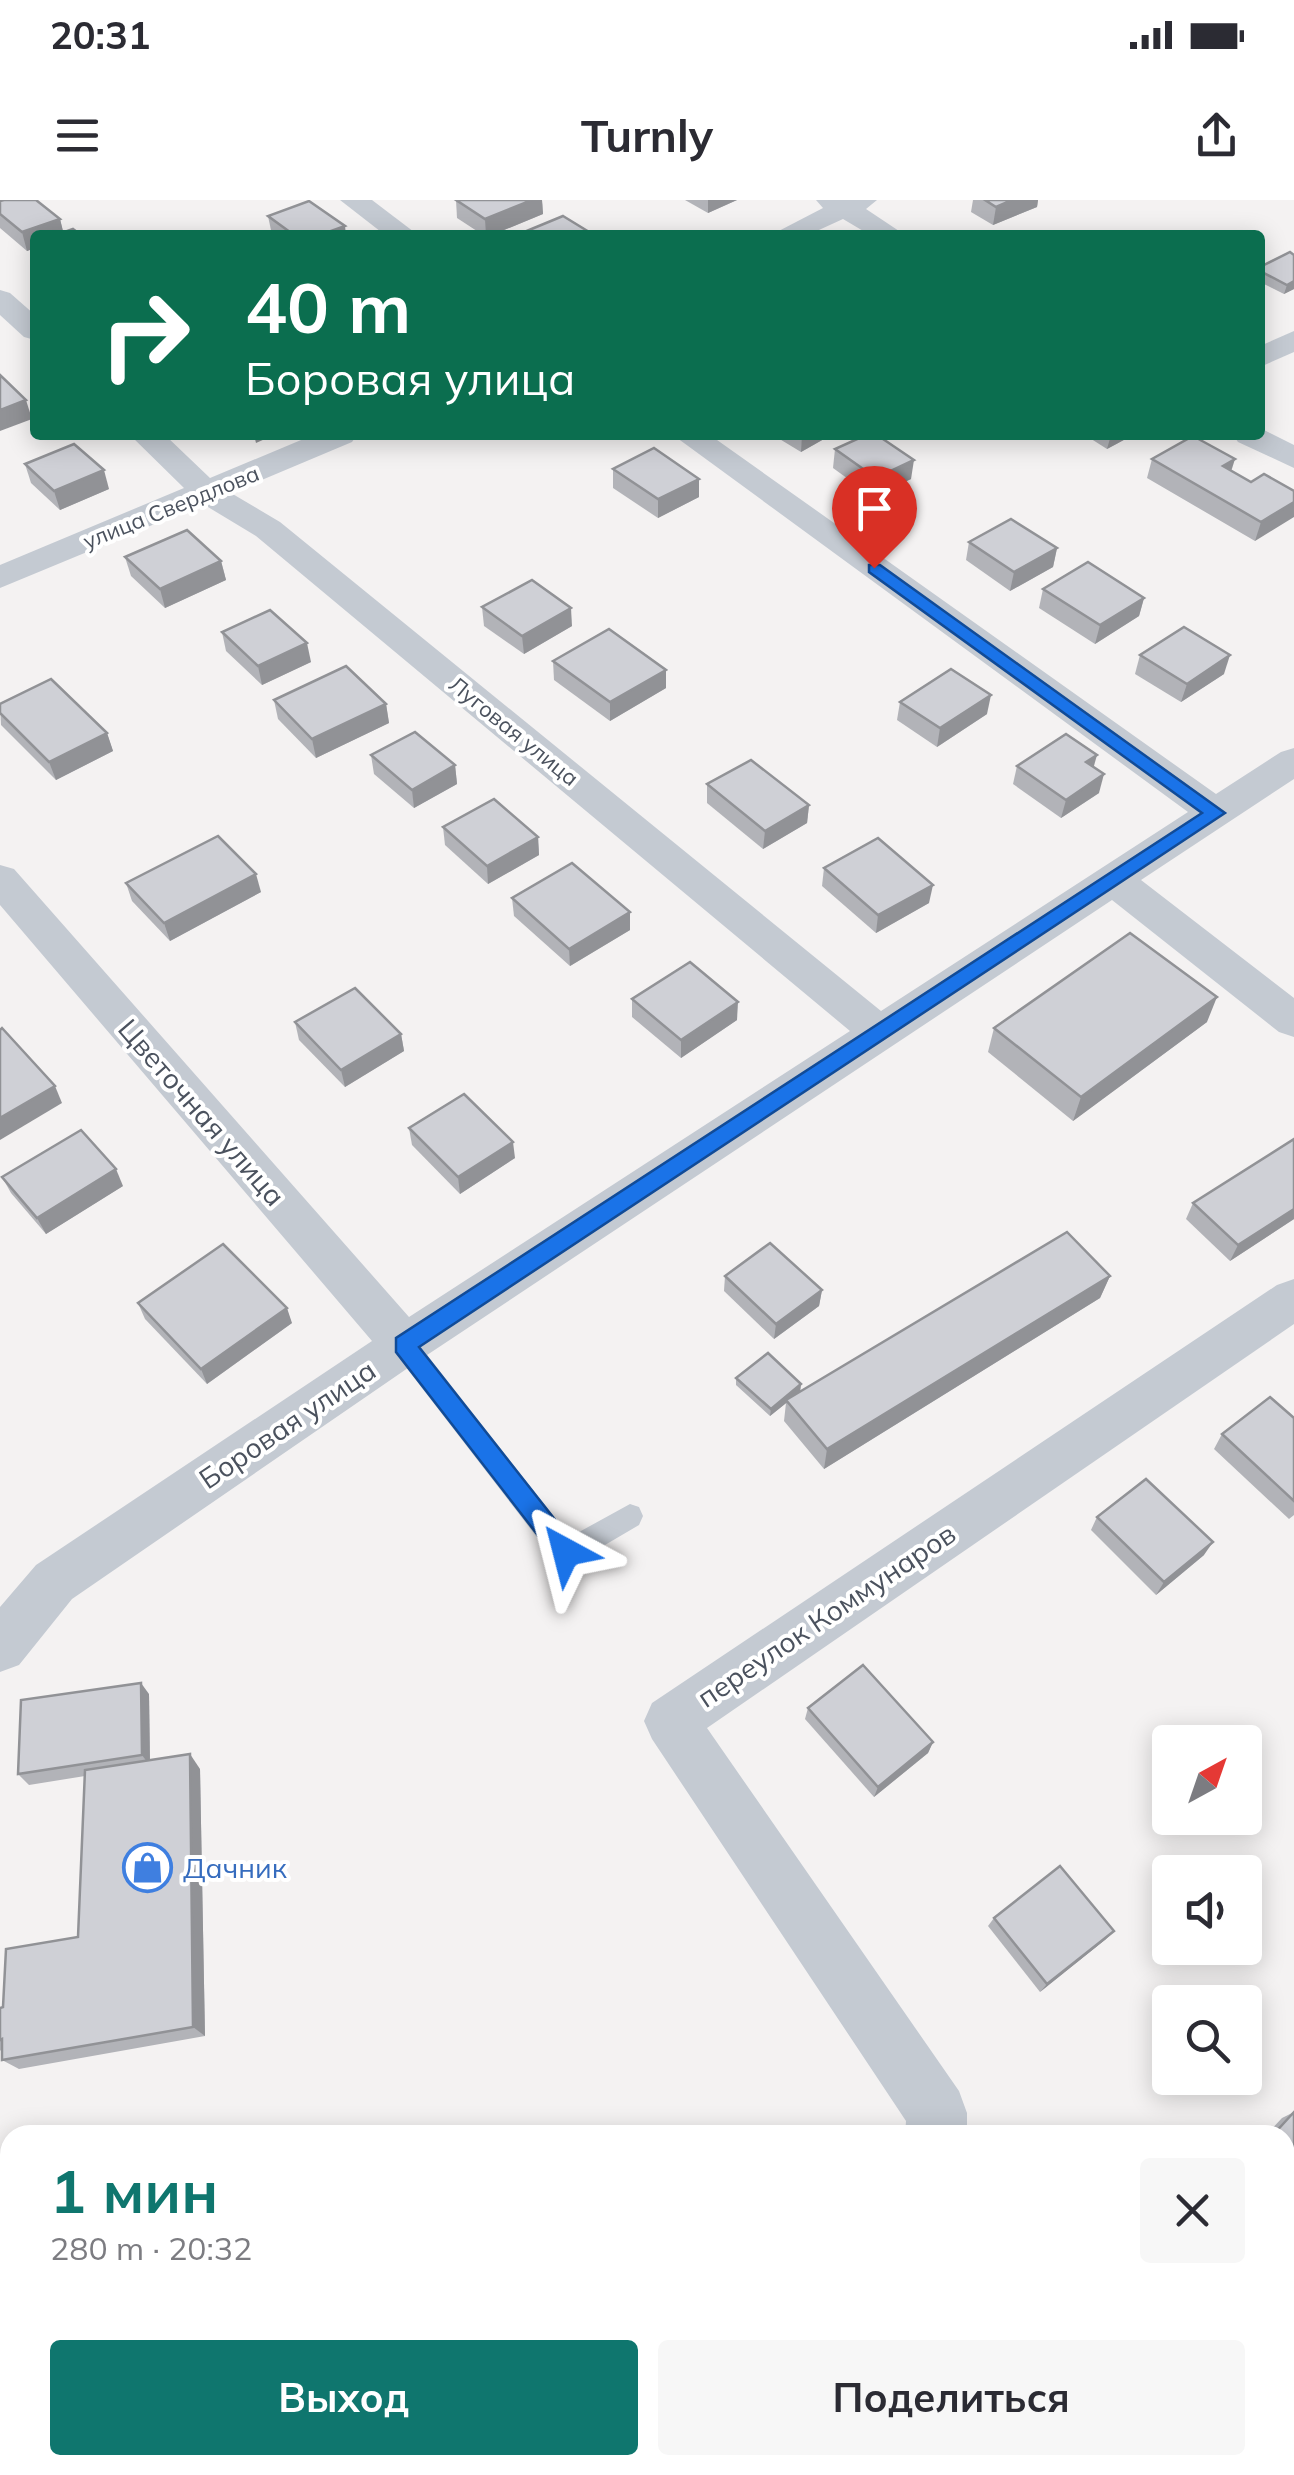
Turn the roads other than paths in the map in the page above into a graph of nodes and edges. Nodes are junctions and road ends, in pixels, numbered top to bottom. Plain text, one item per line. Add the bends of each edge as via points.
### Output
1 (354, 200) edge
2 (845, 203) edge
3 (397, 230) edge
4 (794, 230) edge
5 (884, 230) edge
6 (0, 299) edge
7 (30, 327) edge
8 (1294, 340) edge
9 (1265, 355) edge
10 (151, 440) edge
11 (331, 440) edge
12 (695, 440) edge
13 (1259, 440) edge
14 (1294, 458) edge
15 (209, 494) junction
16 (0, 576) edge
17 (1294, 761) edge
18 (1216, 813) junction
19 (0, 879) edge
20 (1114, 880) junction
21 (1294, 1020) edge
22 (879, 1032) junction
23 (1294, 1299) edge
24 (404, 1345) junction
25 (630, 1516) dead end
26 (0, 1647) edge
27 (937, 2125) edge

1 - 3 street
2 - 4 street
2 - 5 street
6 - 7 street
8 - 9 street
10 - 15 street, Луговая улица
11 - 15 street, улица Свердлова
12 - 18 street
13 - 14 street
15 - 16 street, улица Свердлова
15 - 22 street, Луговая улица via 268,529
17 - 18 street, Боровая улица
18 - 20 street, Боровая улица
19 - 24 street, Цветочная улица
20 - 21 street
20 - 22 street, Боровая улица
22 - 24 street, Боровая улица
23 - 27 street, переулок Коммунаров via 670,1721 938,2112
24 - 25 lane via 566,1552
24 - 26 street, Боровая улица via 54,1582

